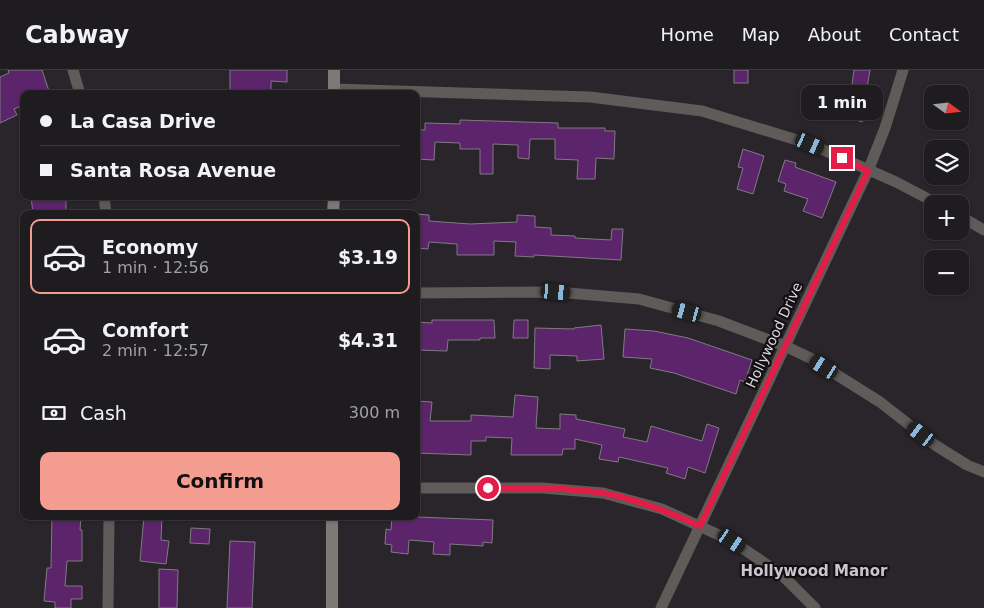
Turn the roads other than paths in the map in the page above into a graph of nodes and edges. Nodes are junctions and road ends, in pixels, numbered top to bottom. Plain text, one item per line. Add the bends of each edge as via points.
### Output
1 (73, 70) edge
2 (334, 70) edge
3 (903, 70) edge
4 (79, 90) edge
5 (334, 90) edge
6 (420, 93) edge
7 (868, 171) junction
8 (924, 197) edge
9 (969, 221) edge
10 (984, 230) edge
11 (420, 293) edge
12 (785, 346) junction
13 (984, 472) edge
14 (420, 488) edge
15 (109, 520) edge
16 (332, 520) edge
17 (700, 526) junction
18 (108, 608) edge
19 (332, 608) edge
20 (662, 608) edge
21 (815, 608) edge

1 - 4 street
2 - 5 main road
3 - 7 street, Hollywood Drive
6 - 7 street via 590,97 702,111 810,144
7 - 8 street
7 - 12 street, Hollywood Drive
9 - 10 street
11 - 12 street via 556,292 639,299 719,320
12 - 13 street via 880,402 935,445
12 - 17 street, Hollywood Drive
14 - 17 street via 542,488 603,493 662,509
15 - 18 street
16 - 19 main road
17 - 20 street, Hollywood Drive
17 - 21 street via 732,541 782,575

